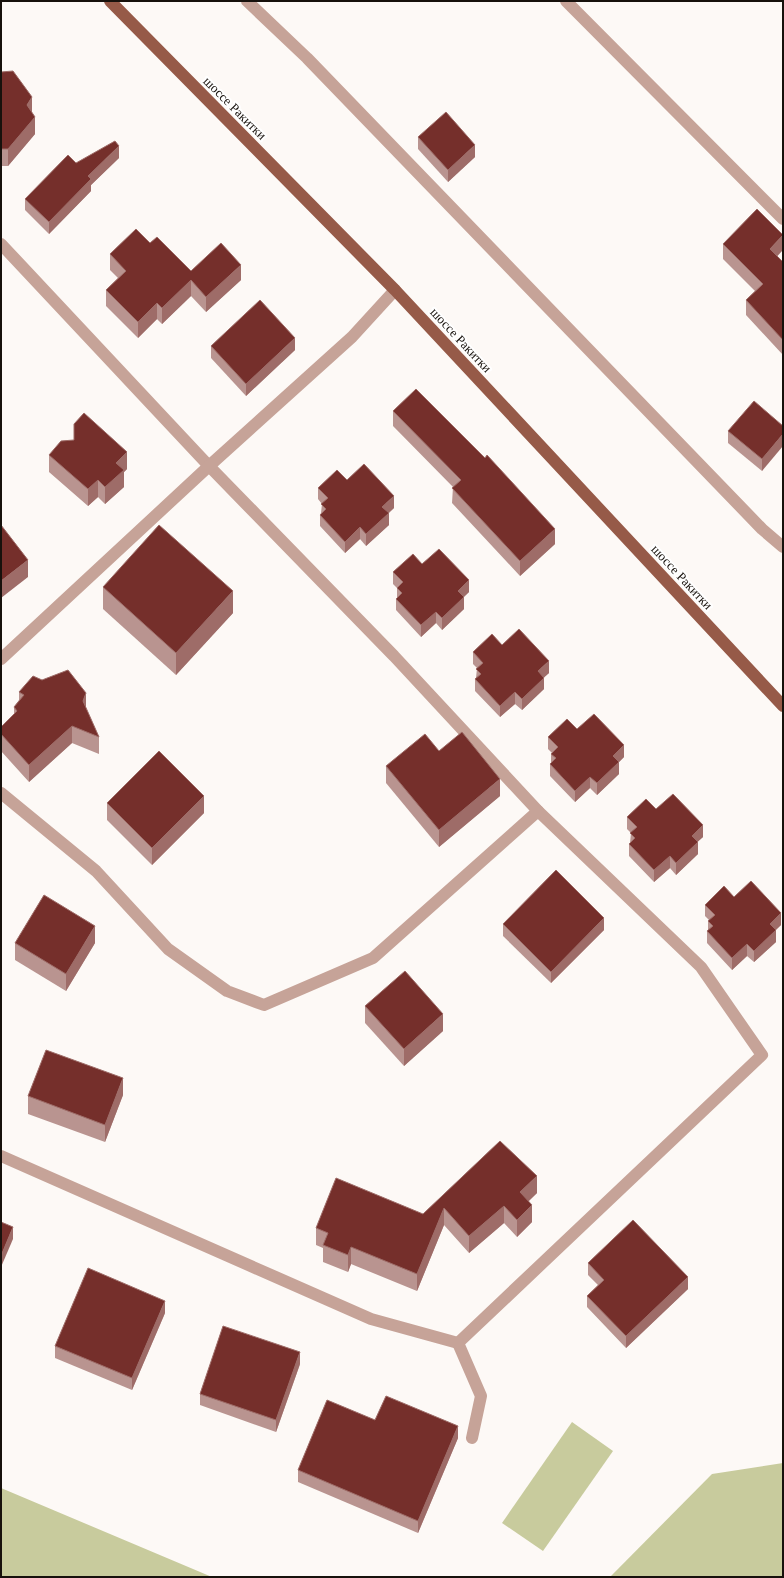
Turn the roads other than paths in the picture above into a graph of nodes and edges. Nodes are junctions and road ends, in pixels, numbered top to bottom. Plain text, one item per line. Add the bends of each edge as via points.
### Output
1 (110, 1) edge
2 (247, 1) edge
3 (566, 1) edge
4 (783, 219) edge
5 (1, 244) edge
6 (395, 290) junction
7 (209, 466) junction
8 (783, 547) edge
9 (1, 659) edge
10 (783, 706) edge
11 (1, 793) edge
12 (538, 811) junction
13 (1, 1156) edge
14 (458, 1343) junction
15 (472, 1438) dead end

1 - 6 main road, шоссе Ракитки
2 - 8 street via 307,58 762,529
3 - 4 street
5 - 7 street
6 - 7 street via 352,337
6 - 10 main road, шоссе Ракитки
7 - 9 street
7 - 12 street via 394,656
11 - 12 street via 96,871 168,949 227,991 264,1005 373,958
12 - 14 street via 701,967 762,1055
13 - 14 street via 371,1319
14 - 15 street via 481,1396

